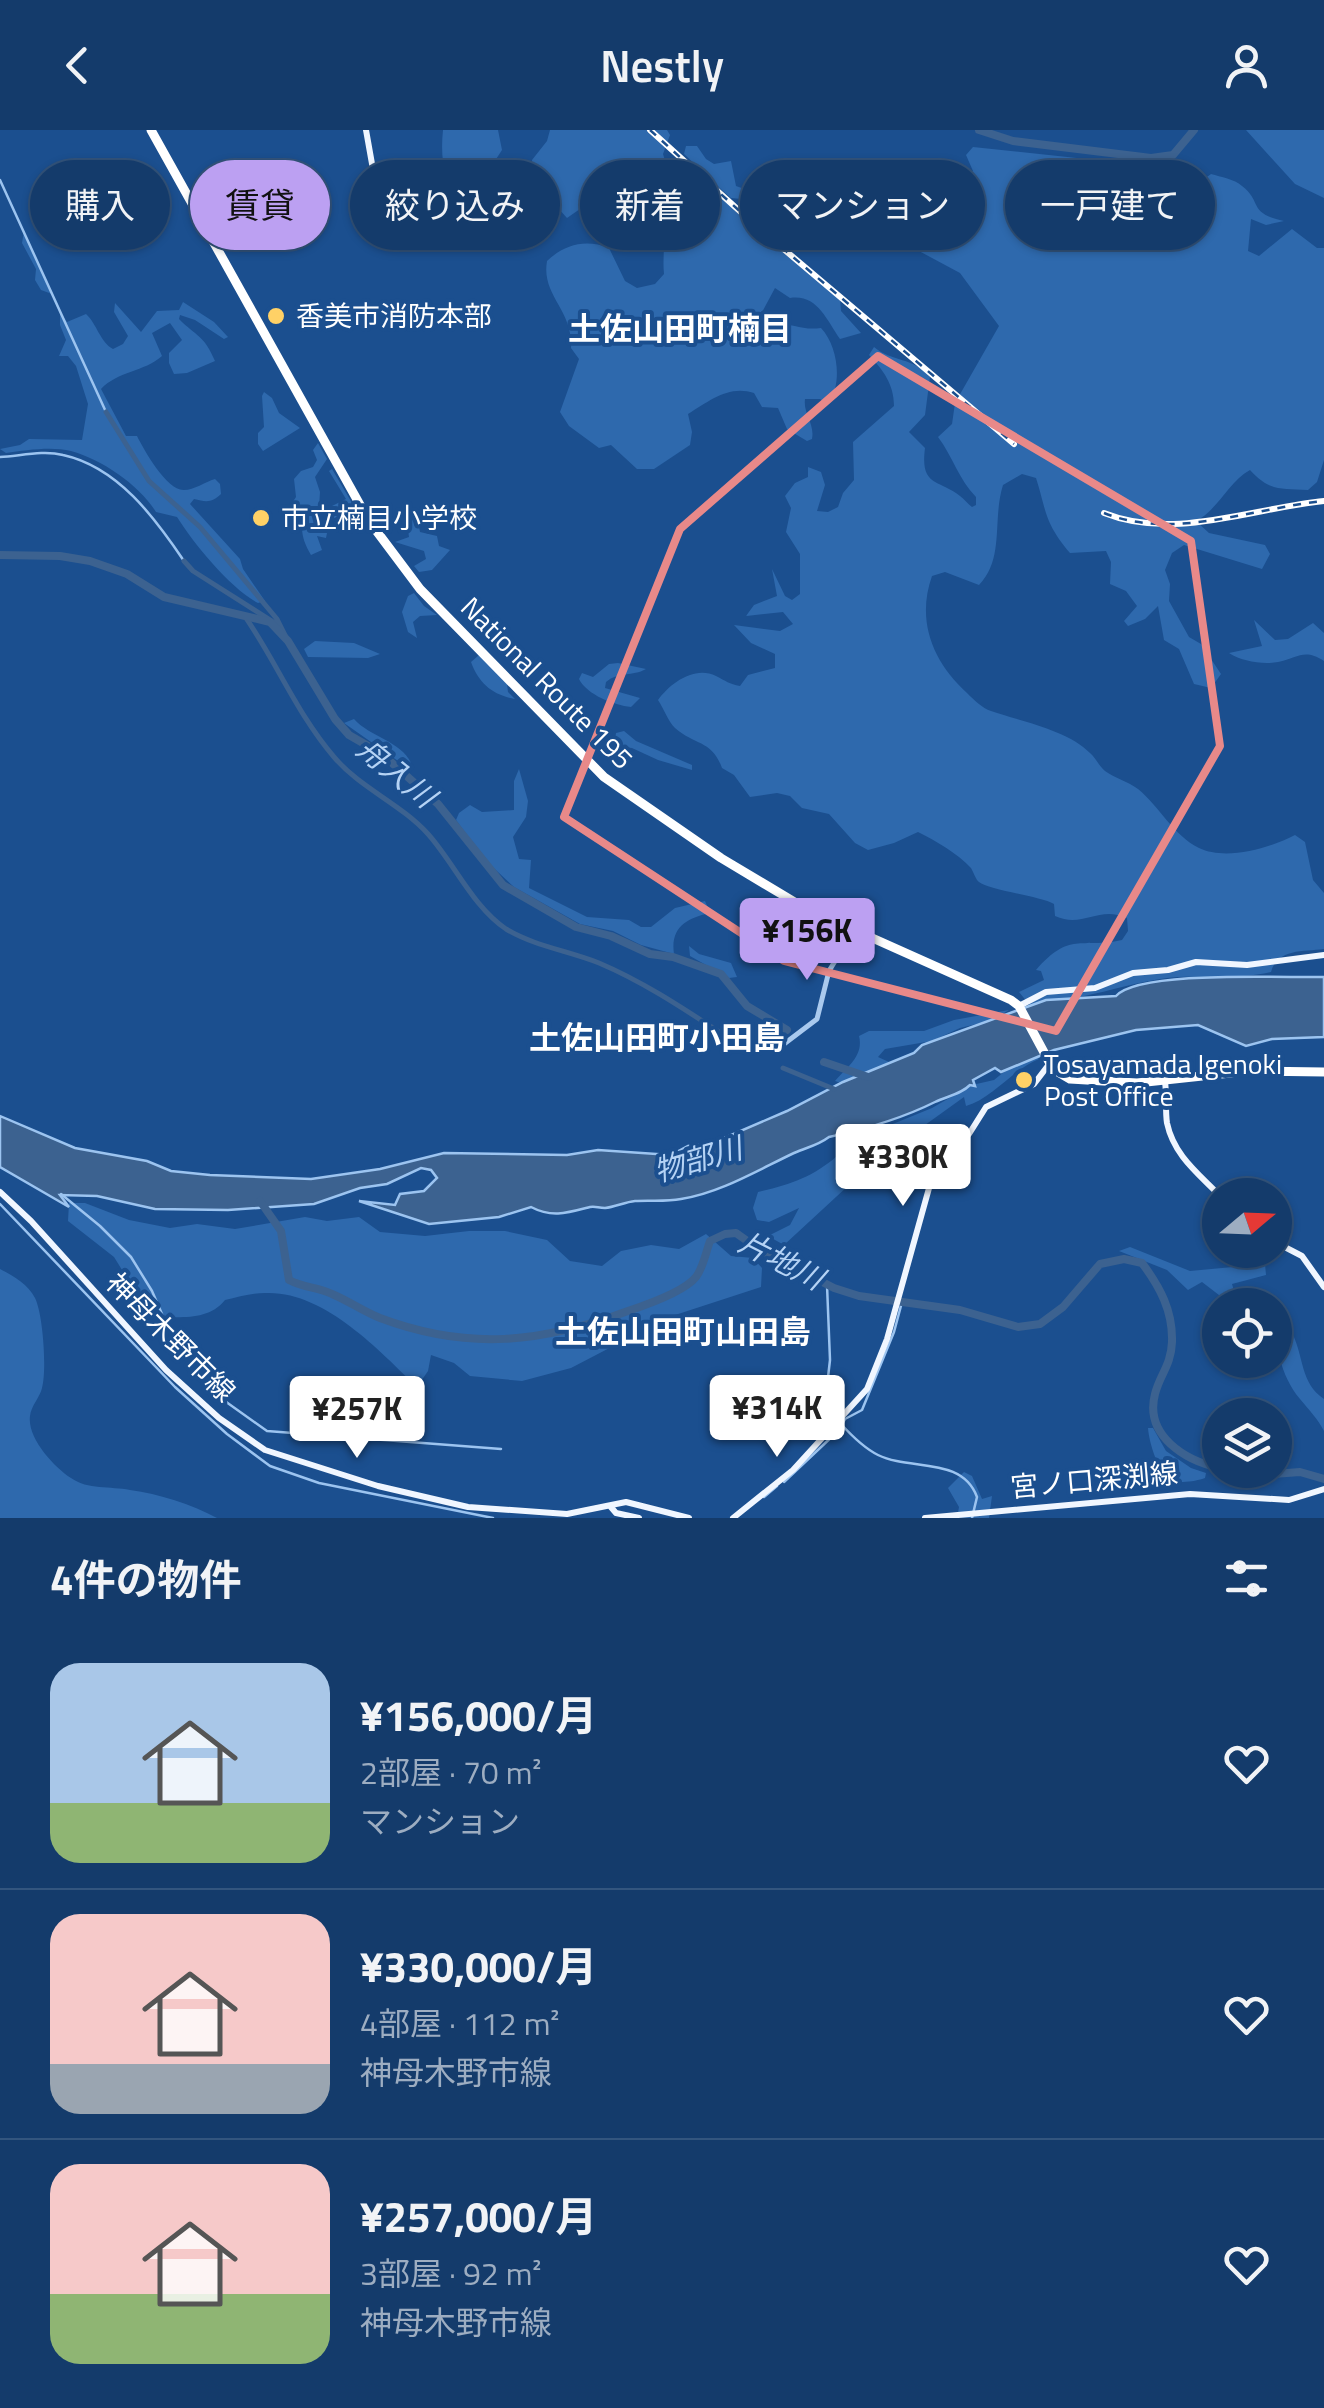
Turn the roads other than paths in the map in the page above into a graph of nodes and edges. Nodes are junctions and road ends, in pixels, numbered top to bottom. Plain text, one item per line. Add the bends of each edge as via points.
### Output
1 (151, 130) edge
2 (366, 130) edge
3 (371, 160) edge
4 (854, 930) junction
5 (1324, 956) edge
6 (1020, 1009) junction
7 (766, 1052) dead end
8 (1048, 1061) junction
9 (1324, 1072) edge
10 (1166, 1082) junction
11 (1202, 1179) edge
12 (0, 1192) edge
13 (1292, 1251) edge
14 (1324, 1287) edge
15 (1320, 1491) edge
16 (610, 1506) junction
17 (639, 1518) edge
18 (689, 1518) edge
19 (733, 1518) edge
20 (925, 1518) edge

1 - 4 highway, National Route 195 via 350,488 420,589 604,777 752,878
2 - 3 main road
4 - 6 highway, National Route 195
4 - 7 street via 829,971 816,1019
5 - 6 main road via 1248,965 1196,962 1133,973 1095,988 1046,992
6 - 8 highway
8 - 10 highway via 1070,1080
8 - 19 main road via 1034,1084 986,1106 973,1130 936,1163 871,1381 793,1470
9 - 10 highway via 1248,1071
10 - 11 main road via 1167,1121
12 - 16 main road, 神母木野市線 via 166,1370 264,1450 468,1507 567,1514
13 - 14 main road
15 - 20 main road, 宮ノ口深渕線 via 1289,1500 1172,1495
16 - 17 main road
16 - 18 main road, 神母木野市線 via 626,1502

